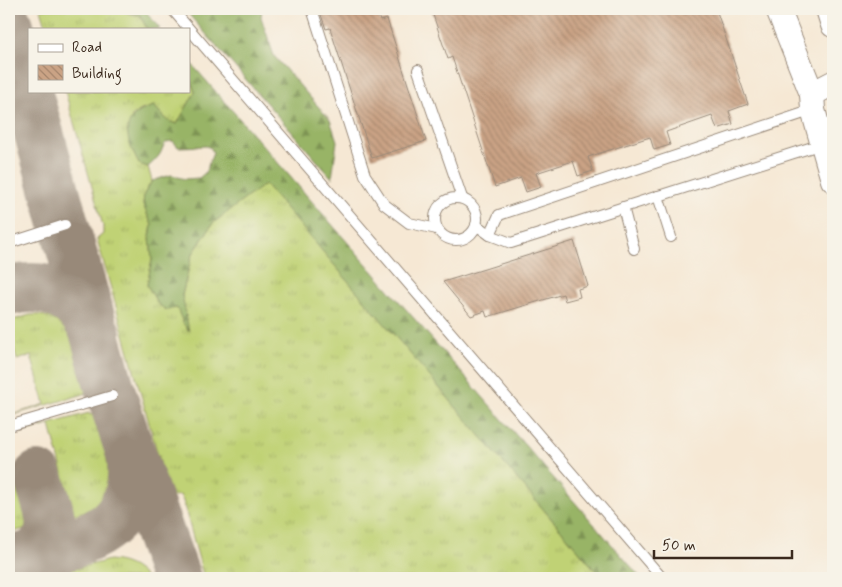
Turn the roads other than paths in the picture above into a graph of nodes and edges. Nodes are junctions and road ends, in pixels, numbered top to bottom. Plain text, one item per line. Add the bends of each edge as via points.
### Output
1 (172, 9) edge
2 (312, 9) edge
3 (778, 9) edge
4 (828, 9) edge
5 (833, 26) edge
6 (188, 28) edge
7 (190, 30) edge
8 (418, 70) dead end
9 (833, 83) edge
10 (812, 102) junction
11 (822, 144) junction
12 (833, 180) edge
13 (658, 196) junction
14 (462, 198) junction
15 (622, 207) junction
16 (476, 225) junction
17 (65, 226) dead end
18 (437, 229) junction
19 (490, 235) junction
20 (671, 237) dead end
21 (9, 243) edge
22 (634, 249) dead end
23 (112, 396) dead end
24 (9, 426) edge
25 (662, 578) edge

1 - 6 lane
2 - 18 lane via 365,175 384,204 409,223
3 - 10 street
4 - 5 street
7 - 25 lane
8 - 14 lane
9 - 10 street
10 - 11 street
10 - 19 lane via 498,215
11 - 12 street
11 - 13 lane
13 - 15 lane
13 - 20 lane
14 - 16 lane via 476,212
14 - 18 lane via 448,199 437,208
15 - 19 lane via 511,243
15 - 22 lane
16 - 18 lane via 473,232 462,240 447,238
16 - 19 lane
17 - 21 lane
23 - 24 lane

